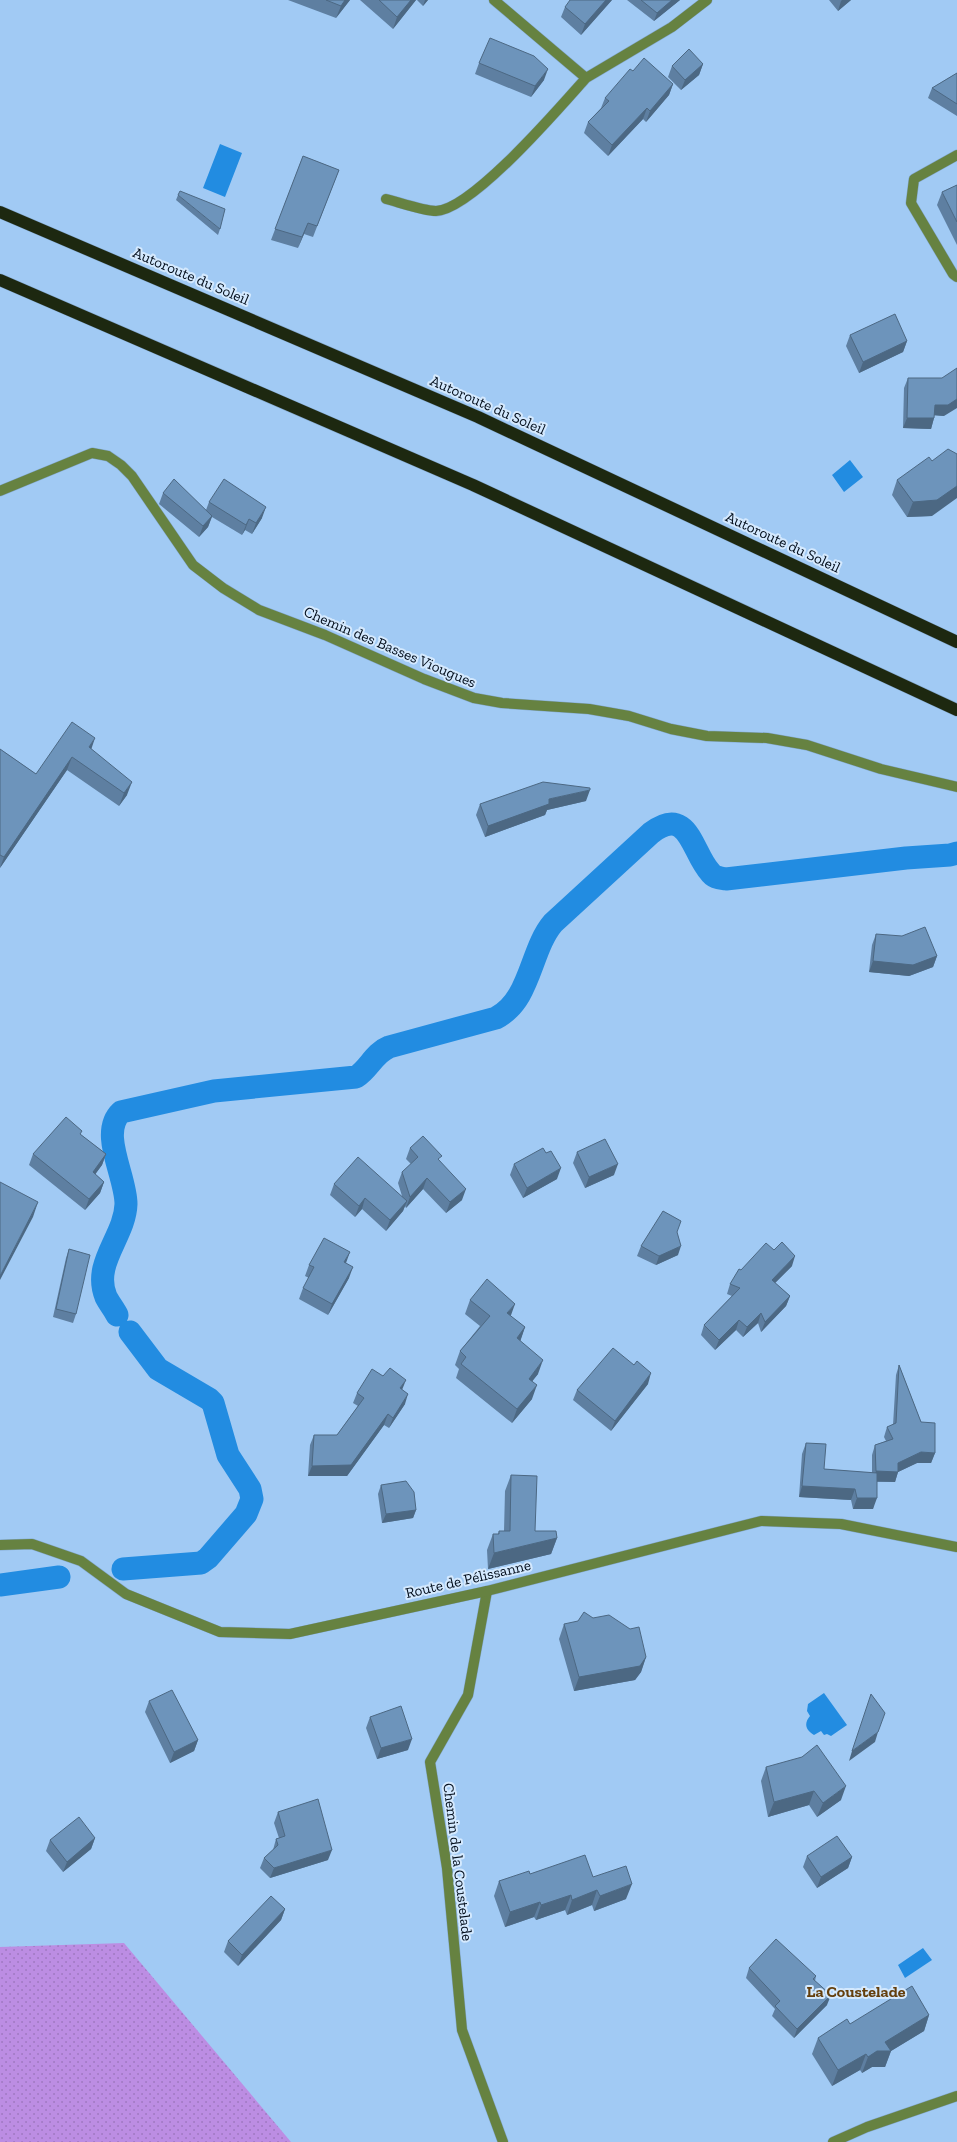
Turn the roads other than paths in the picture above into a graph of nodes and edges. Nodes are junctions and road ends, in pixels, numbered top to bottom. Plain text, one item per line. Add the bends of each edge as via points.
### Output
1 (494, 0) edge
2 (707, 0) edge
3 (586, 78) junction
4 (957, 155) edge
5 (386, 198) dead end
6 (0, 212) edge
7 (957, 277) edge
8 (0, 280) edge
9 (0, 491) edge
10 (957, 642) edge
11 (957, 710) edge
12 (957, 787) edge
13 (0, 1546) edge
14 (957, 1547) edge
15 (487, 1590) junction
16 (957, 2096) edge
17 (503, 2142) edge
18 (832, 2142) edge

1 - 3 street
2 - 3 street via 672,27
3 - 5 street via 523,147 466,200 436,211
4 - 7 street via 914,179 911,203
6 - 10 highway, Autoroute du Soleil via 478,417
8 - 11 highway via 474,485
9 - 12 street, Chemin des Basses Viougues via 92,453 108,456 132,476 193,565 223,588 260,610 325,635 424,679 474,698 502,703 589,709 629,716 671,729 707,736 767,738 807,745 882,769
13 - 15 street, Route de Pélissanne via 32,1544 81,1561 126,1594 220,1632 290,1634
14 - 15 street, Route de Pélissanne via 841,1524 761,1522
15 - 17 street, Chemin de la Coustelade via 468,1695 430,1762 447,1868 462,2030
16 - 18 street

